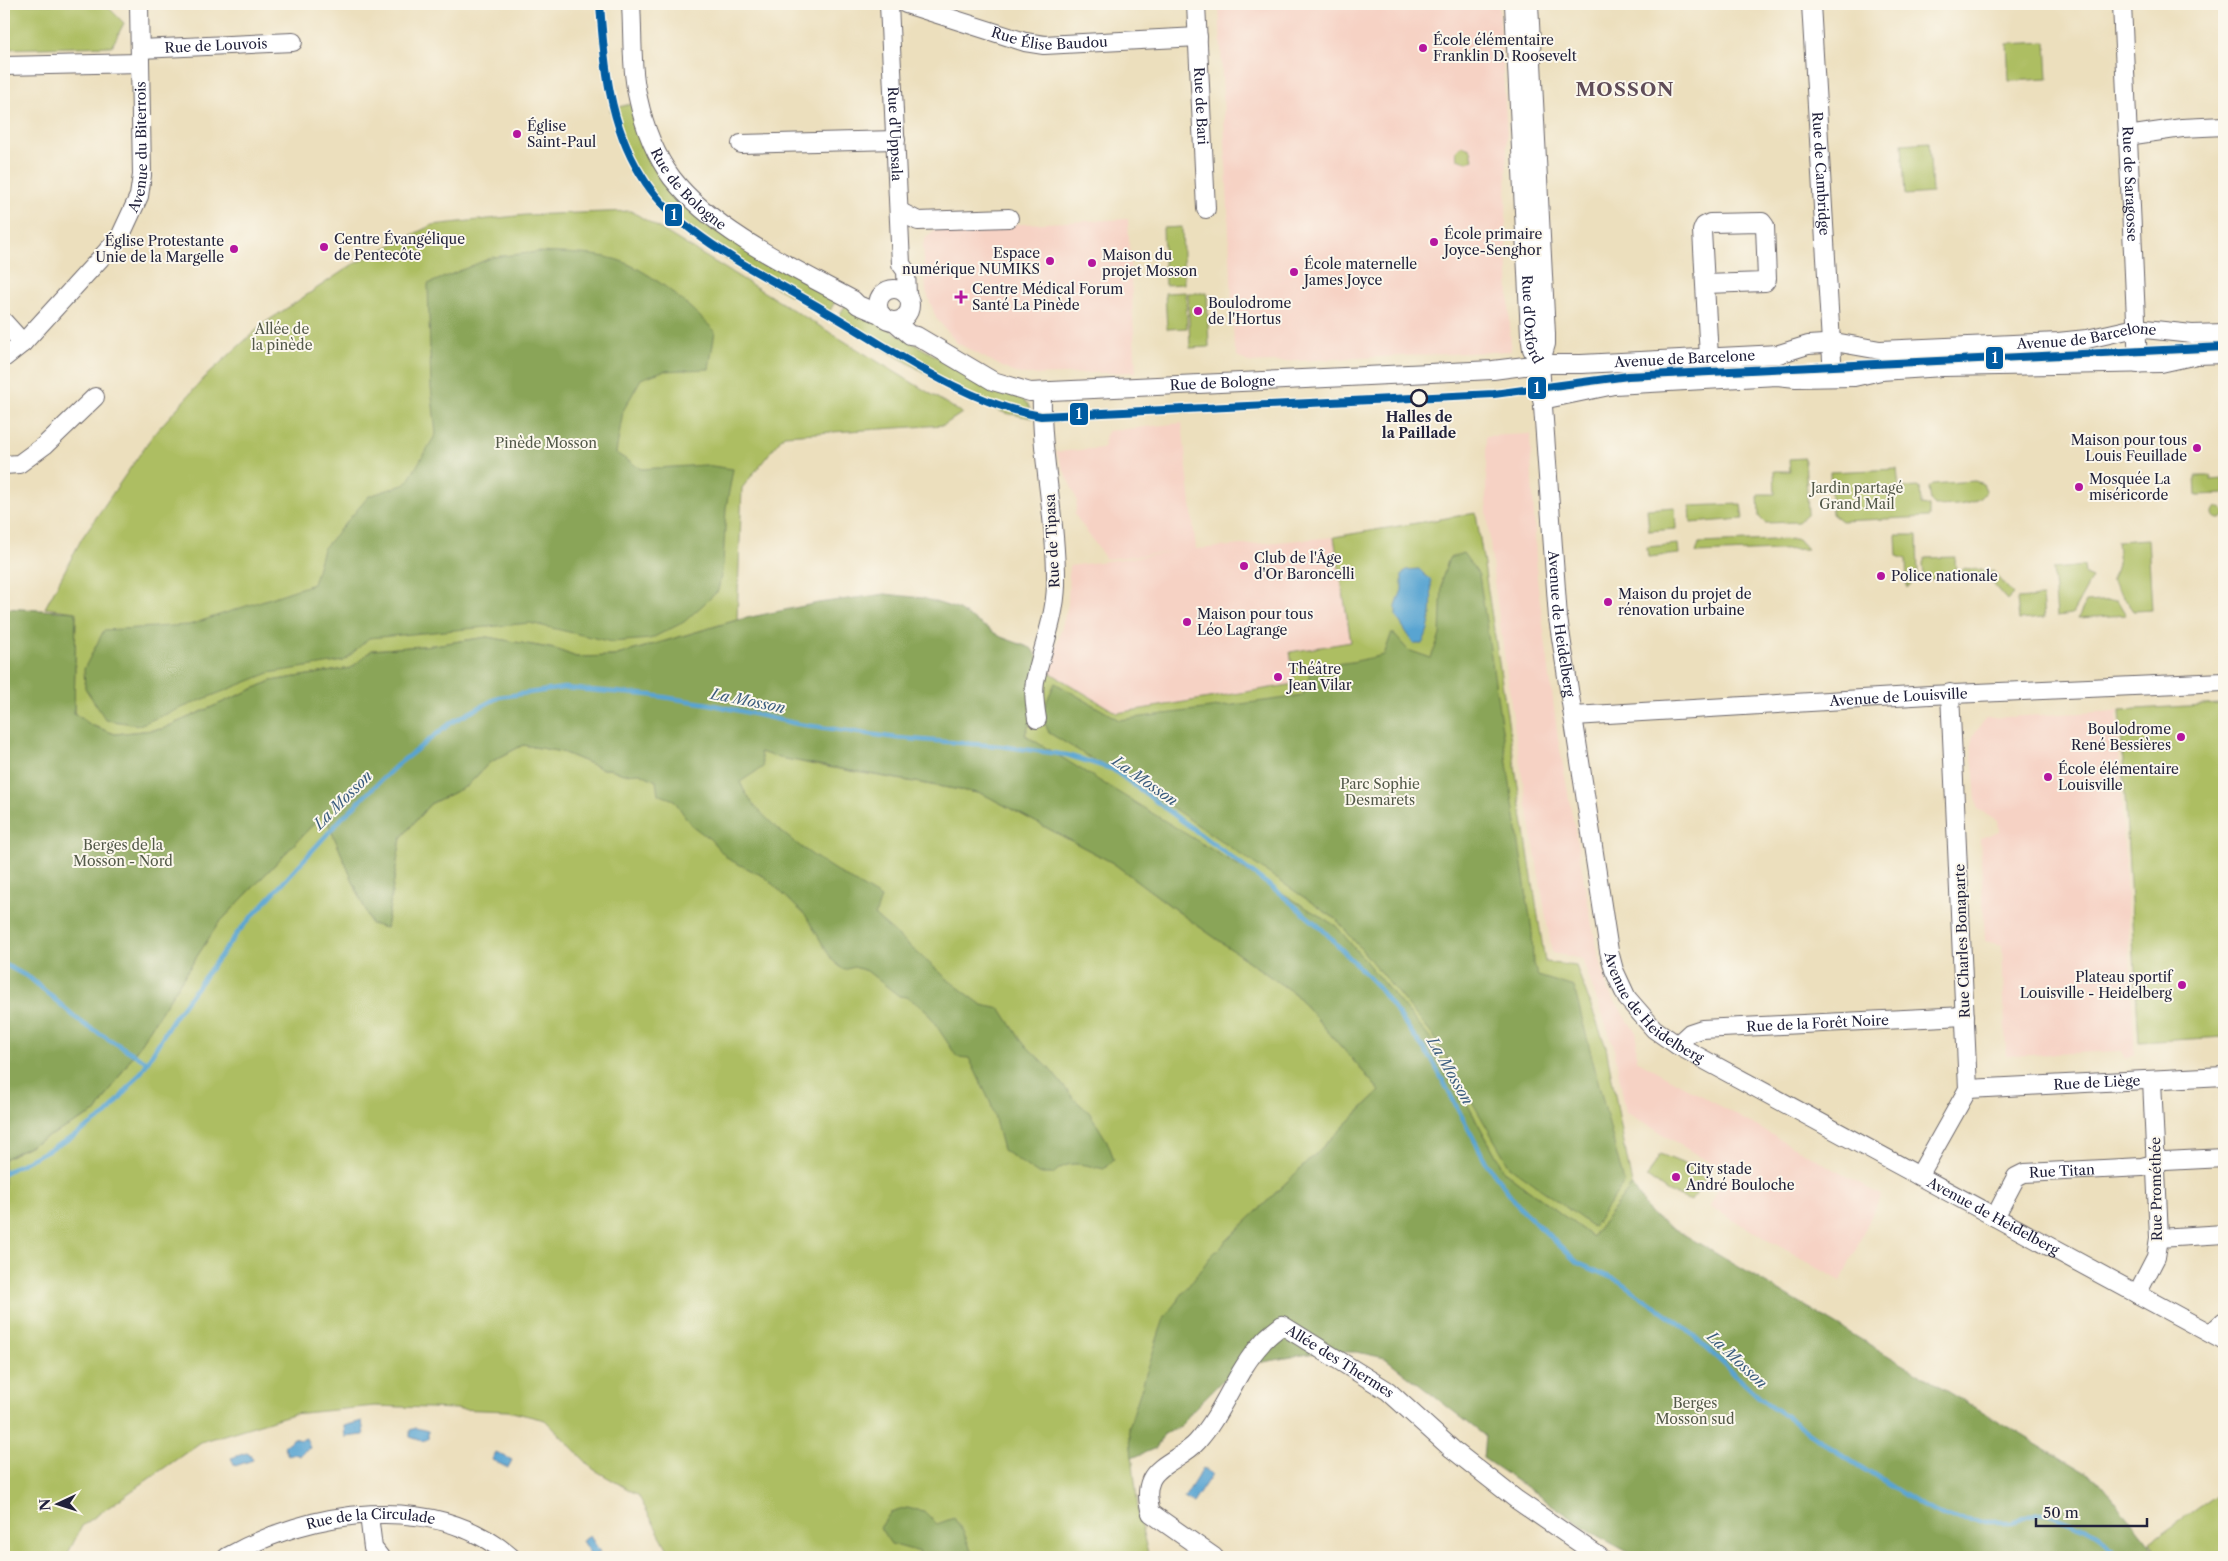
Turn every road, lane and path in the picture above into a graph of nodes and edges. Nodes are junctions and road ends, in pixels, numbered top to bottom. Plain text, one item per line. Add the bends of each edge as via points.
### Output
1 (139, 4) edge
2 (631, 4) edge
3 (890, 4) edge
4 (906, 4) edge
5 (1196, 4) edge
6 (1514, 4) edge
7 (1529, 4) edge
8 (1811, 4) edge
9 (2122, 4) edge
10 (1198, 36) junction
11 (293, 42) dead end
12 (140, 56) junction
13 (4, 66) edge
14 (2224, 126) edge
15 (2126, 136) junction
16 (896, 140) junction
17 (740, 144) dead end
18 (1206, 210) dead end
19 (899, 211) junction
20 (1008, 218) dead end
21 (901, 264) junction
22 (1705, 284) junction
23 (884, 293) junction
24 (853, 300) junction
25 (898, 310) junction
26 (4, 322) edge
27 (2136, 328) junction
28 (2224, 333) edge
29 (23, 343) junction
30 (1830, 343) junction
31 (2224, 354) edge
32 (1709, 357) junction
33 (4, 358) edge
34 (1540, 364) junction
35 (2138, 364) junction
36 (1832, 377) junction
37 (1042, 392) junction
38 (95, 397) dead end
39 (1542, 400) junction
40 (4, 465) edge
41 (2224, 682) edge
42 (1950, 694) junction
43 (1574, 716) junction
44 (1037, 719) dead end
45 (1965, 1016) junction
46 (1677, 1045) junction
47 (2224, 1076) edge
48 (2152, 1080) junction
49 (1968, 1089) junction
50 (2224, 1158) edge
51 (2156, 1165) junction
52 (1919, 1176) junction
53 (1995, 1218) junction
54 (2224, 1234) edge
55 (2159, 1238) junction
56 (2136, 1294) junction
57 (2224, 1321) edge
58 (2218, 1337) edge
59 (369, 1515) junction
60 (226, 1557) edge
61 (380, 1557) edge
62 (511, 1557) edge
63 (1214, 1557) edge
64 (1600, 1557) edge

1 - 12 street, Avenue du Biterrois
2 - 24 street, Rue de Bologne via 638,99 656,152 672,178 707,212 741,238
3 - 16 street, Rue d'Uppsala
4 - 10 street, Rue Élise Baudou via 1025,42 1044,45
5 - 10 street, Rue de Bari
6 - 34 street, Rue d'Oxford via 1530,335 1532,349
7 - 34 street, Rue d'Oxford via 1546,334
8 - 30 street, Rue de Cambridge
9 - 15 street, Rue de Saragosse
10 - 18 street, Rue de Bari
11 - 12 street, Rue de Louvois
12 - 13 street, Rue de Louvois
12 - 29 street, Avenue du Biterrois via 142,175 139,196 120,237
14 - 15 street
15 - 27 street, Rue de Saragosse
16 - 17 street
16 - 19 street, Rue d'Uppsala
19 - 20 street via 918,221
19 - 21 street, Rue d'Uppsala
21 - 23 street
21 - 25 street, Rue d'Uppsala via 906,271
22 - 22 street via 1704,226 1710,223 1762,222 1765,226 1765,282
22 - 32 street
23 - 24 street
23 - 25 street via 878,305
23 - 25 street via 898,289
24 - 25 street, Rue de Bologne via 858,305
25 - 37 street, Rue de Bologne via 910,335 917,336 993,381 1021,390
26 - 29 street
27 - 28 street, Avenue de Barcelone via 2192,334
27 - 30 street, Avenue de Barcelone via 2088,339 1880,350
27 - 35 street, Rue de Saragosse
29 - 33 street, Avenue du Biterrois
30 - 32 street, Avenue de Barcelone via 1779,354
30 - 36 street
31 - 35 street, Avenue de Barcelone
32 - 34 street, Avenue de Barcelone
34 - 37 street, Rue de Bologne via 1493,370
34 - 39 street, Avenue de Heidelberg
35 - 36 street, Avenue de Barcelone via 1944,367
36 - 39 street, Avenue de Barcelone via 1645,382
37 - 44 street, Rue de Tipasa via 1056,586 1050,630 1035,682
38 - 40 street via 45,445 19,464
39 - 43 street, Avenue de Heidelberg via 1558,618
41 - 42 street, Avenue de Louisville
42 - 43 street, Avenue de Louisville
42 - 45 street, Rue Charles Bonaparte
43 - 46 street, Avenue de Heidelberg via 1602,914 1614,970 1627,998 1639,1013 1654,1029
45 - 46 street, Rue de la Forêt Noire via 1702,1029 1690,1033
45 - 49 street, Rue Charles Bonaparte
46 - 52 street, Avenue de Heidelberg
47 - 48 street, Rue de Liège
48 - 49 street, Rue de Liège
48 - 51 street, Rue Prométhée
49 - 52 street
50 - 51 street, Rue Titan
51 - 53 street, Rue Titan via 2024,1173 2016,1177
51 - 55 street, Rue Prométhée
52 - 53 street, Avenue de Heidelberg
53 - 56 street, Avenue de Heidelberg
54 - 55 street
55 - 56 street, Rue Prométhée via 2156,1257
56 - 58 street, Avenue de Heidelberg
57 - 58 street
59 - 60 street, Rue de la Circulade via 309,1523
59 - 61 street via 372,1548
59 - 62 street, Rue de la Circulade via 422,1516 448,1522 479,1534
63 - 64 street, Allée des Thermes via 1151,1513 1147,1498 1151,1479 1161,1467 1186,1453 1208,1429 1248,1362 1262,1343 1282,1325 1388,1391 1452,1449 1517,1500

